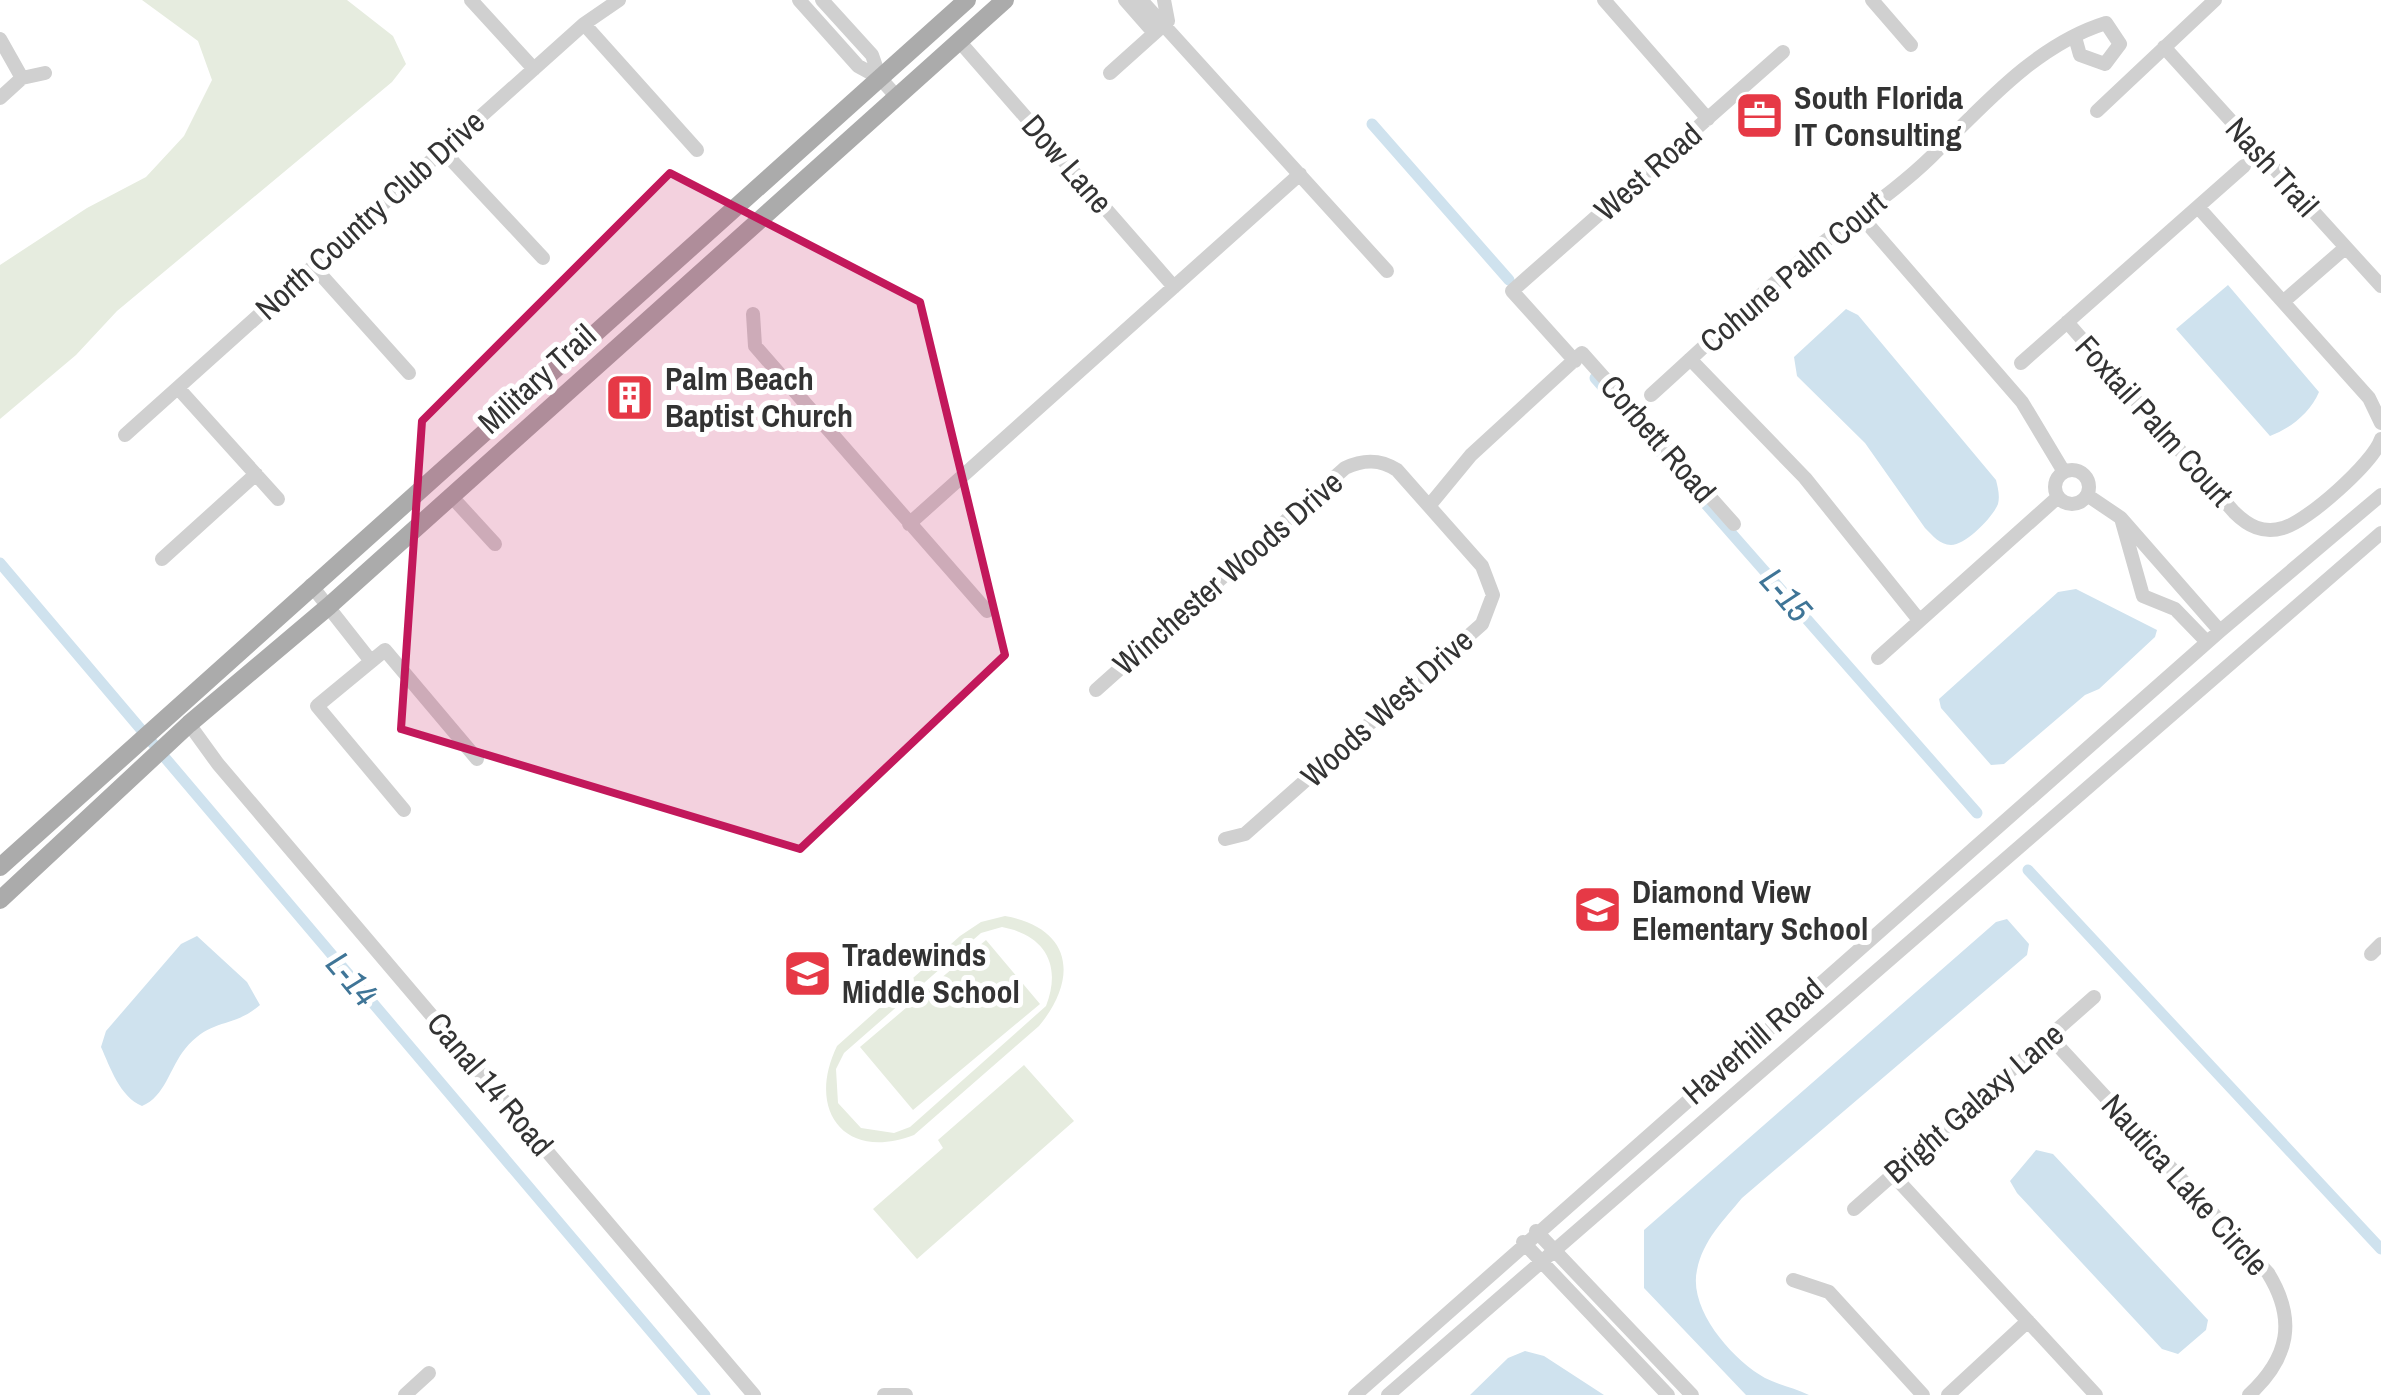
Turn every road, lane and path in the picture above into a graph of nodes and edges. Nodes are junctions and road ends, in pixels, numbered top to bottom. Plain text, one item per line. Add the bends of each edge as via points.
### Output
1 (471, 0) edge
2 (619, 0) edge
3 (799, 0) edge
4 (822, 0) edge
5 (967, 0) edge
6 (1006, 0) edge
7 (1164, 0) edge
8 (1604, 0) edge
9 (1872, 0) edge
10 (2214, 0) edge
11 (1139, 3) edge
12 (584, 24) junction
13 (1158, 29) junction
14 (2075, 37) dead end
15 (0, 39) edge
16 (959, 41) junction
17 (1912, 44) dead end
18 (2164, 47) junction
19 (1783, 52) dead end
20 (534, 68) junction
21 (46, 73) dead end
22 (1110, 73) dead end
23 (22, 78) junction
24 (880, 78) junction
25 (1, 94) edge
26 (896, 96) junction
27 (2097, 110) dead end
28 (1708, 118) junction
29 (442, 150) junction
30 (697, 150) dead end
31 (2244, 166) dead end
32 (1300, 174) junction
33 (2198, 207) junction
34 (1859, 214) junction
35 (2345, 248) junction
36 (543, 258) dead end
37 (313, 266) junction
38 (1388, 271) dead end
39 (2381, 286) edge
40 (1174, 287) junction
41 (1512, 291) joint
42 (2284, 302) junction
43 (753, 314) dead end
44 (2067, 322) junction
45 (1579, 357) junction
46 (1690, 359) junction
47 (2021, 363) dead end
48 (409, 373) dead end
49 (178, 388) junction
50 (1651, 395) dead end
51 (2381, 423) edge
52 (125, 435) dead end
53 (2381, 440) edge
54 (2064, 472) junction
55 (256, 474) junction
56 (2381, 494) edge
57 (2087, 495) junction
58 (452, 497) junction
59 (2058, 497) junction
60 (278, 499) dead end
61 (1428, 506) junction
62 (2121, 518) junction
63 (909, 524) junction
64 (1734, 524) dead end
65 (2381, 533) edge
66 (495, 544) dead end
67 (162, 558) dead end
68 (311, 586) junction
69 (329, 606) junction
70 (986, 611) dead end
71 (1919, 620) junction
72 (2220, 631) junction
73 (2206, 642) junction
74 (1878, 658) dead end
75 (370, 660) junction
76 (1096, 690) dead end
77 (182, 731) junction
78 (478, 759) dead end
79 (404, 810) dead end
80 (1992, 831) junction
81 (1225, 839) dead end
82 (2012, 853) junction
83 (0, 867) edge
84 (0, 900) edge
85 (2094, 997) dead end
86 (2049, 1036) junction
87 (1892, 1174) junction
88 (1854, 1209) dead end
89 (1536, 1231) junction
90 (1523, 1242) junction
91 (1556, 1252) junction
92 (1544, 1263) junction
93 (1793, 1280) dead end
94 (2028, 1321) junction
95 (429, 1373) dead end
96 (405, 1395) edge
97 (754, 1395) edge
98 (884, 1395) edge
99 (906, 1395) edge
100 (1355, 1395) edge
101 (1388, 1395) edge
102 (1668, 1395) edge
103 (1692, 1395) edge
104 (1923, 1395) edge
105 (1948, 1395) edge
106 (2096, 1395) edge
107 (2249, 1395) edge

1 - 20 street
2 - 12 street, North Country Club Drive
3 - 24 street via 858,66
4 - 24 street via 872,55
5 - 24 main road, Military Trail
6 - 16 main road, Military Trail
7 - 13 street via 1168,21
8 - 28 street
9 - 17 street
10 - 18 street
11 - 13 street
12 - 20 street, North Country Club Drive
12 - 30 street
13 - 22 street
13 - 32 street
14 - 34 street, Cohune Palm Court via 2001,86 1930,158
15 - 23 street
16 - 26 main road, Military Trail
16 - 40 street, Dow Lane
18 - 27 street
18 - 35 street, Nash Trail
19 - 28 street, West Road
20 - 29 street, North Country Club Drive
21 - 23 street
23 - 25 street
24 - 26 street
24 - 68 main road, Military Trail
26 - 58 main road, Military Trail
28 - 41 street, West Road
29 - 36 street
29 - 37 street, North Country Club Drive
31 - 33 street
32 - 38 street
32 - 40 street
33 - 42 street
33 - 44 street
34 - 46 street, Cohune Palm Court
34 - 54 street via 2022,402
35 - 39 street, Nash Trail
35 - 42 street
37 - 48 street
37 - 49 street, North Country Club Drive
40 - 63 street
41 - 45 street, Corbett Road
42 - 51 street via 2369,398
43 - 63 street via 755,346
44 - 47 street
44 - 53 street, Foxtail Palm Court via 2234,512 2256,528 2292,524 2372,458
45 - 61 street via 1471,455
45 - 64 street, Corbett Road
46 - 50 street, Cohune Palm Court
46 - 71 street via 1805,478
49 - 52 street, North Country Club Drive
49 - 55 street
54 - 57 street via 2086,477
54 - 59 street via 2055,483
55 - 60 street
55 - 67 street
56 - 72 street, Haverhill Road
57 - 59 street via 2073,504
57 - 62 street
58 - 66 street
58 - 69 main road, Military Trail
59 - 71 street
61 - 76 street, Winchester Woods Drive via 1390,466 1368,461 1346,468
61 - 81 street, Woods West Drive via 1487,573 1492,595 1486,618 1245,834
62 - 72 street
62 - 73 street via 2143,596 2175,609
63 - 70 street
65 - 82 street, Haverhill Road
68 - 69 street
68 - 83 main road, Military Trail
69 - 75 street
69 - 77 main road, Military Trail
71 - 74 street
72 - 73 street, Haverhill Road
73 - 80 street, Haverhill Road
75 - 78 street via 385,650
75 - 79 street via 317,706
77 - 84 main road, Military Trail
77 - 97 street, Canal 14 Road
80 - 82 street
80 - 89 street, Haverhill Road
82 - 91 street, Haverhill Road
85 - 86 street, Bright Galaxy Lane
86 - 87 street, Bright Galaxy Lane
86 - 107 street, Nautica Lake Circle via 2283,1296 2284,1352
87 - 88 street, Bright Galaxy Lane
87 - 94 street
89 - 90 street, Haverhill Road
89 - 91 street
90 - 92 street
90 - 100 street, Haverhill Road
91 - 92 street, Haverhill Road
91 - 103 street
92 - 101 street, Haverhill Road
92 - 102 street
93 - 104 street via 1829,1292
94 - 105 street
94 - 106 street
95 - 96 street
98 - 99 street

